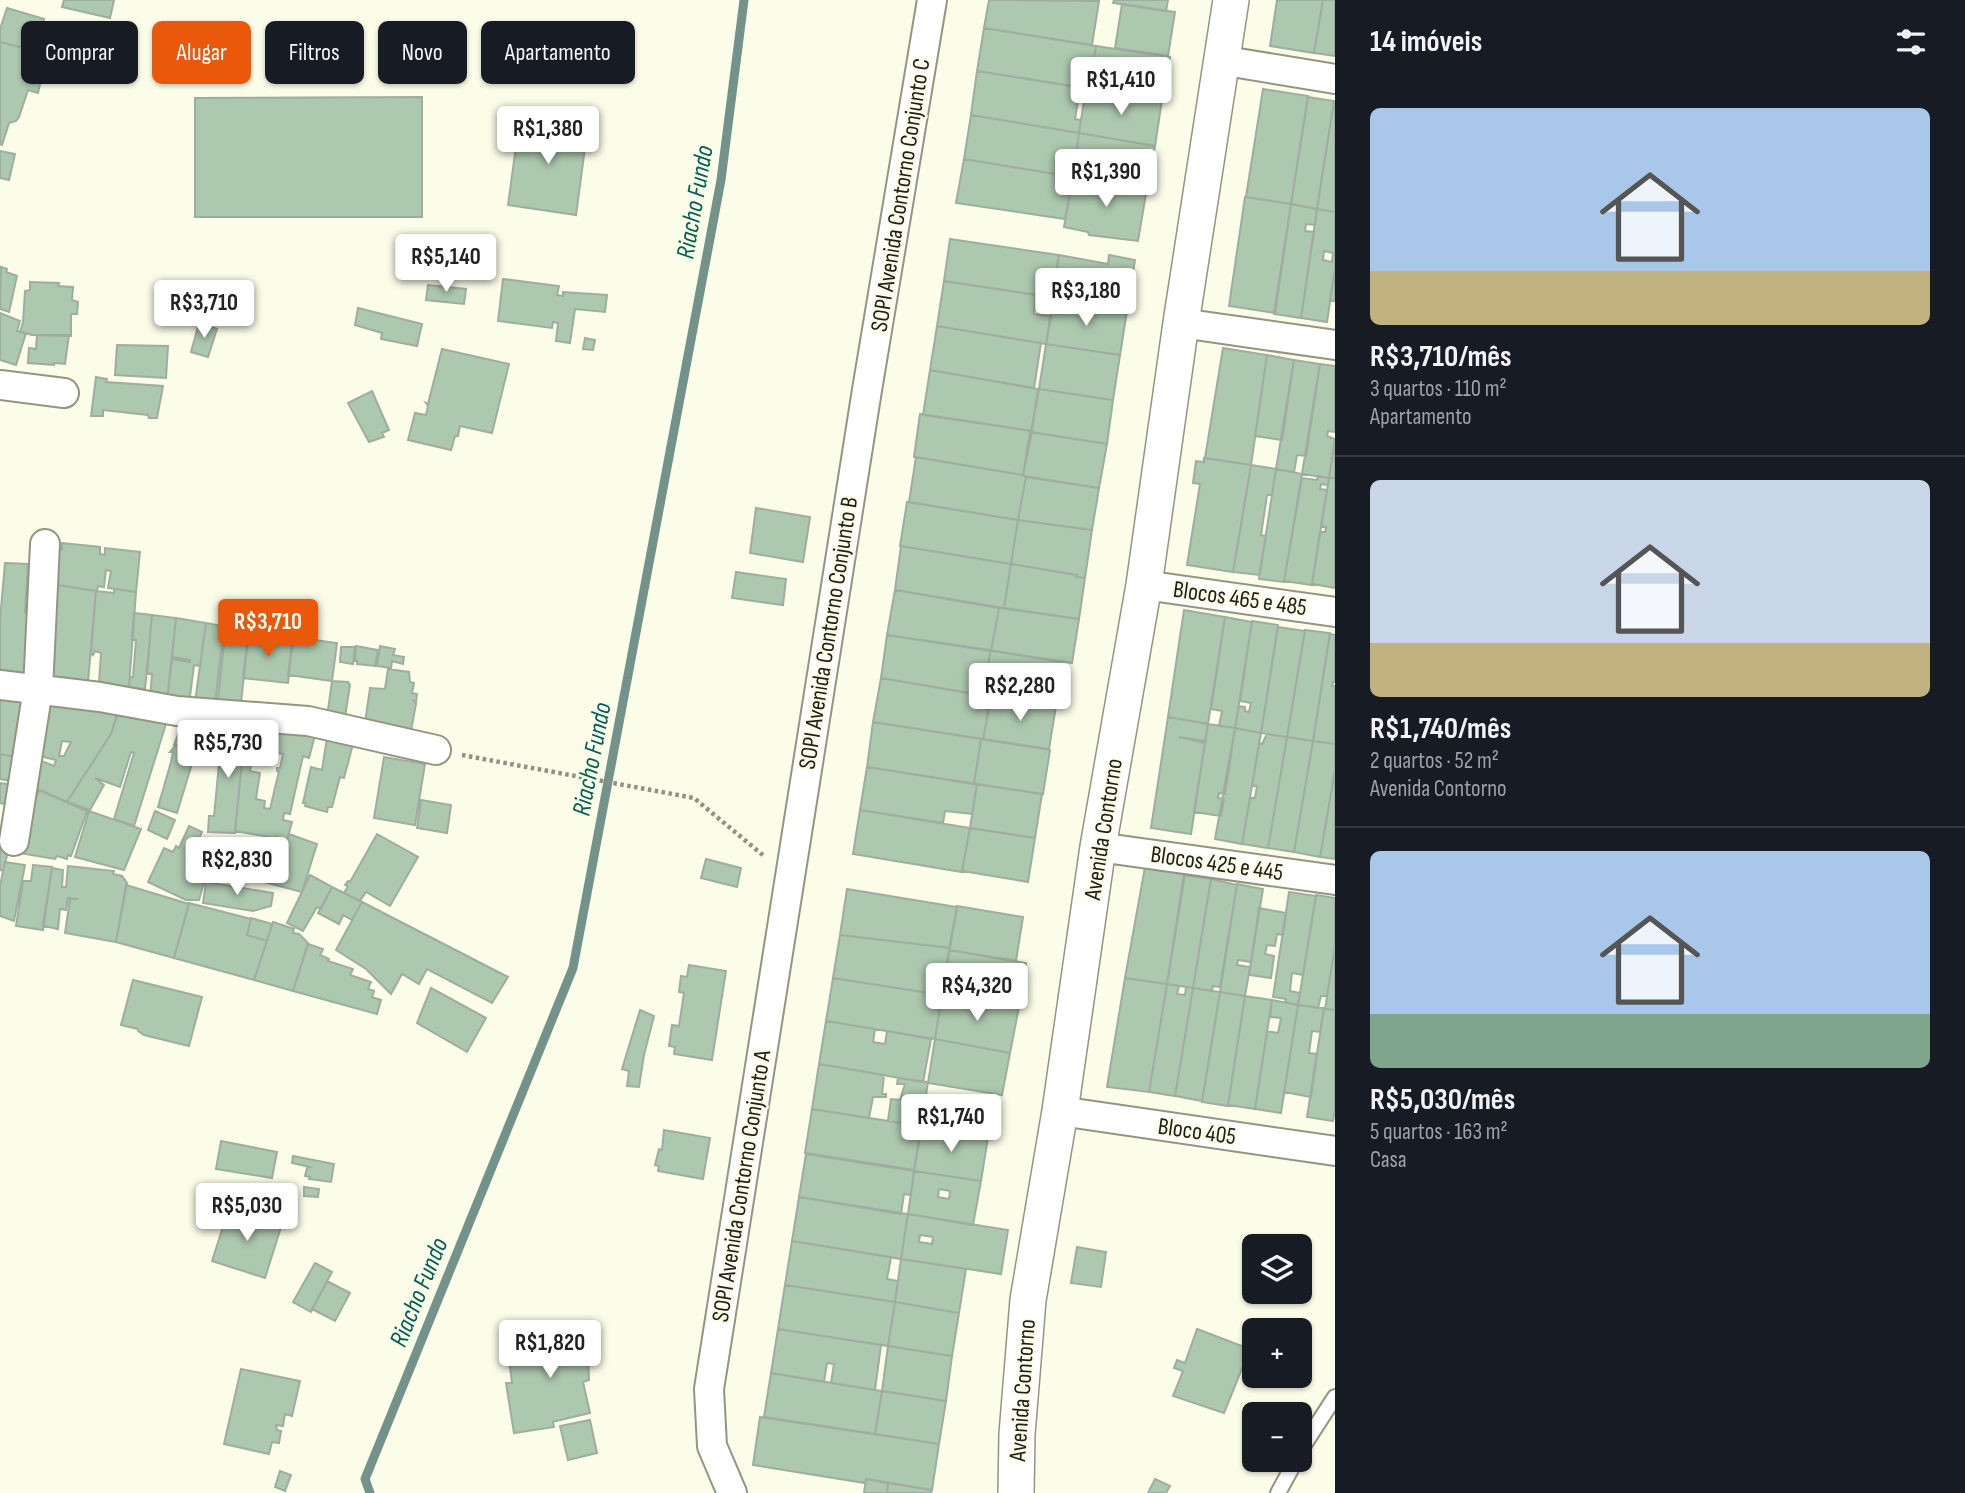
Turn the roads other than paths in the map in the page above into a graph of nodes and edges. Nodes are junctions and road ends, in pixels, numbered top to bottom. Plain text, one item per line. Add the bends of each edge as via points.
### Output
1 (932, 0) edge
2 (1231, 0) edge
3 (1220, 60) junction
4 (1335, 79) edge
5 (1181, 323) junction
6 (1335, 345) edge
7 (0, 385) edge
8 (867, 390) joint
9 (64, 393) dead end
10 (45, 544) dead end
11 (1144, 585) junction
12 (1335, 612) edge
13 (0, 685) edge
14 (38, 689) junction
15 (436, 750) road end
16 (14, 841) dead end
17 (1098, 846) junction
18 (789, 877) joint
19 (1335, 880) edge
20 (1060, 1111) junction
21 (1335, 1151) edge
22 (1335, 1397) edge
23 (1312, 1432) edge
24 (1289, 1472) edge
25 (732, 1493) edge
26 (1016, 1493) edge
27 (1278, 1493) edge

1 - 8 street, SOPI Avenida Contorno Conjunto C
2 - 3 street, Avenida Contorno
3 - 4 street
3 - 5 street, Avenida Contorno
5 - 6 street
5 - 11 street, Avenida Contorno
7 - 9 street
8 - 18 street, SOPI Avenida Contorno Conjunto B
10 - 14 street
11 - 12 street, Blocos 465 e 485
11 - 17 street, Avenida Contorno
13 - 14 street
14 - 15 street via 177,710 308,721
14 - 16 street
17 - 19 street, Blocos 425 e 445
17 - 20 street, Avenida Contorno
18 - 25 street, SOPI Avenida Contorno Conjunto A via 709,1390 712,1446
20 - 21 street, Bloco 405
20 - 26 street, Avenida Contorno via 1028,1300
22 - 23 lane
24 - 27 lane

